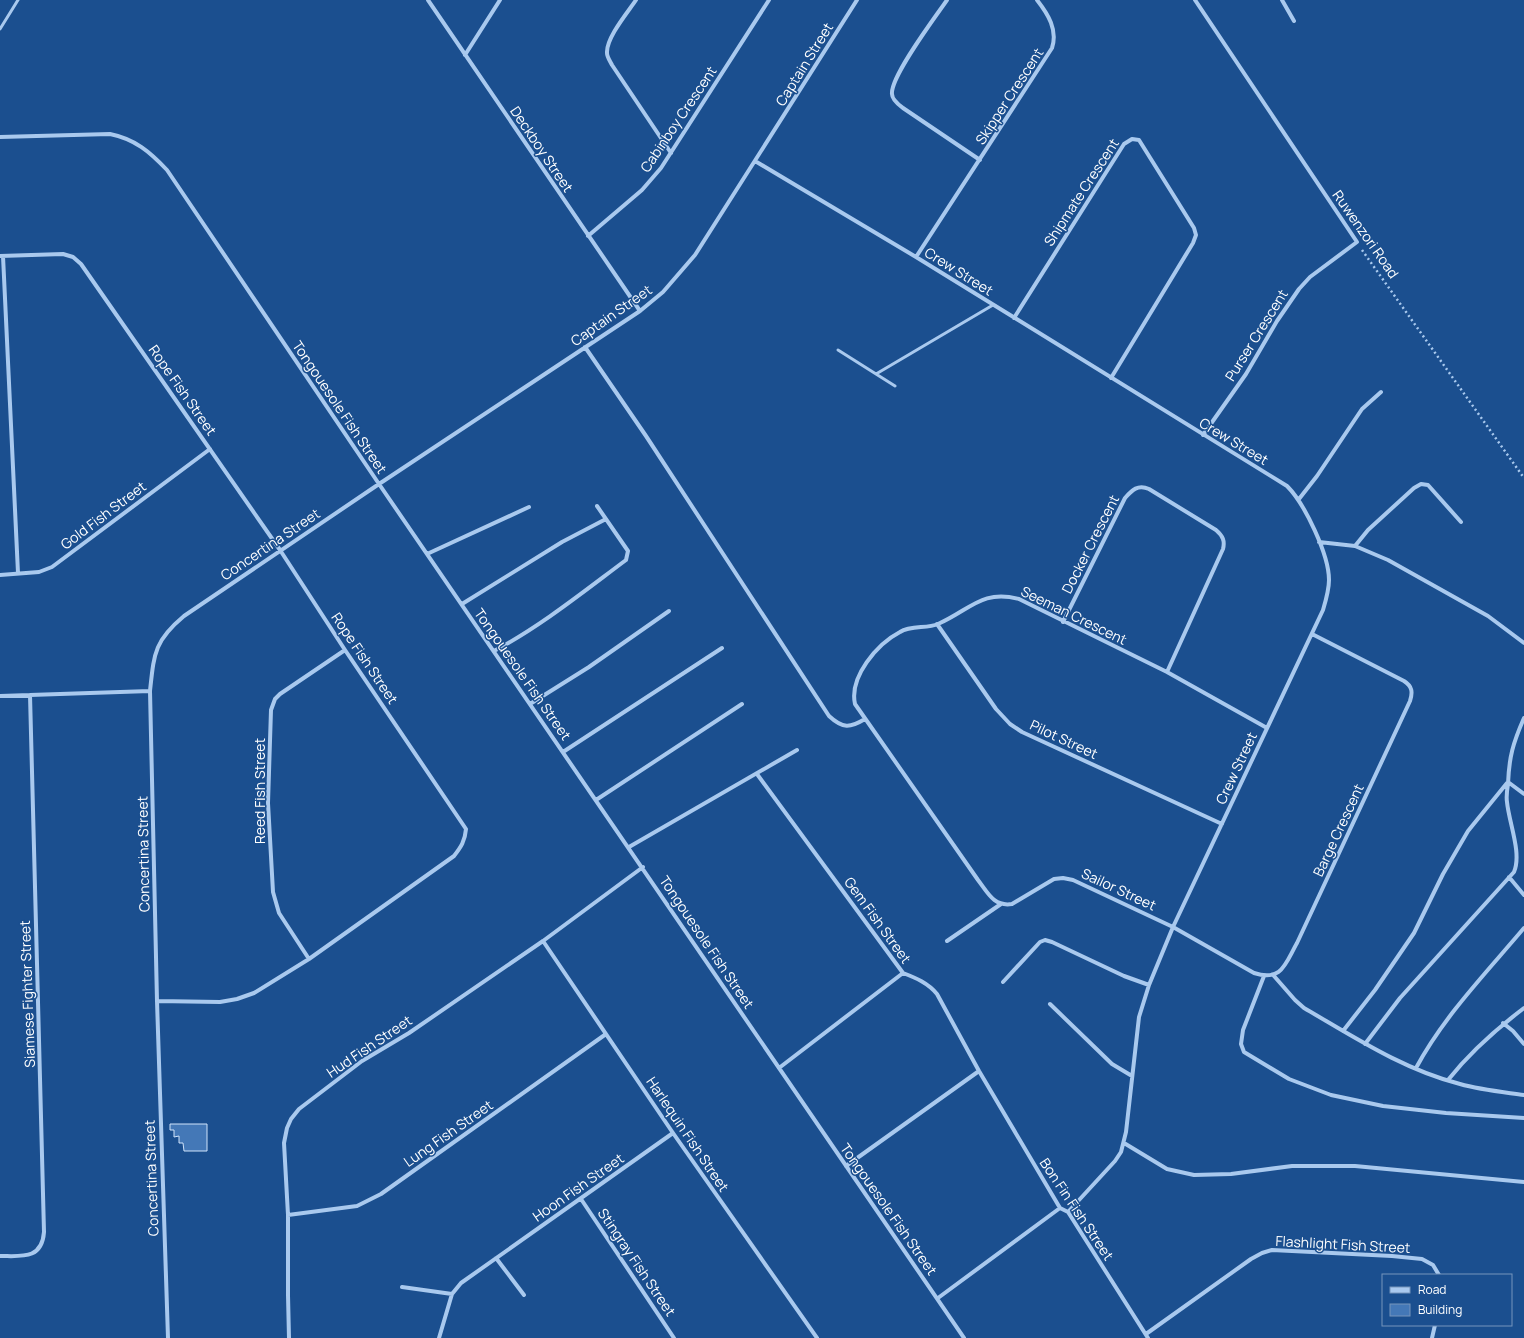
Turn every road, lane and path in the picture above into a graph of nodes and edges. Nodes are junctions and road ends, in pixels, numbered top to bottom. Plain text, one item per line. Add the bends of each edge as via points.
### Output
1 (18, 0) edge
2 (428, 0) edge
3 (500, 0) edge
4 (636, 0) edge
5 (769, 0) edge
6 (858, 0) edge
7 (947, 0) edge
8 (1037, 0) edge
9 (1195, 0) edge
10 (1282, 0) edge
11 (1294, 21) dead end
12 (0, 29) edge
13 (465, 55) junction
14 (0, 137) edge
15 (671, 153) junction
16 (980, 160) junction
17 (755, 161) junction
18 (588, 236) junction
19 (1357, 242) junction
20 (2, 256) edge
21 (916, 257) junction
22 (993, 305) junction
23 (640, 310) junction
24 (1014, 318) junction
25 (585, 347) junction
26 (838, 350) dead end
27 (876, 374) junction
28 (1111, 378) junction
29 (895, 386) dead end
30 (1381, 392) dead end
31 (1203, 435) junction
32 (210, 449) junction
33 (1524, 478) edge
34 (379, 484) junction
35 (1299, 499) junction
36 (597, 506) dead end
37 (529, 507) dead end
38 (606, 519) junction
39 (1461, 522) dead end
40 (1319, 542) junction
41 (1354, 546) junction
42 (280, 550) junction
43 (427, 554) junction
44 (18, 574) junction
45 (0, 576) edge
46 (462, 604) junction
47 (669, 611) dead end
48 (1063, 622) junction
49 (937, 624) junction
50 (1312, 634) junction
51 (1524, 643) edge
52 (722, 648) dead end
53 (346, 650) junction
54 (494, 651) junction
55 (1167, 672) junction
56 (150, 691) junction
57 (30, 695) junction
58 (0, 696) edge
59 (530, 704) junction
60 (742, 704) dead end
61 (1524, 718) edge
62 (865, 719) junction
63 (1266, 728) junction
64 (797, 750) dead end
65 (564, 752) junction
66 (757, 774) junction
67 (1508, 782) junction
68 (1524, 794) edge
69 (596, 800) junction
70 (1222, 824) junction
71 (629, 847) junction
72 (643, 867) junction
73 (1509, 877) junction
74 (1524, 895) edge
75 (1002, 904) junction
76 (1173, 927) junction
77 (1524, 928) edge
78 (543, 940) junction
79 (947, 941) dead end
80 (309, 959) junction
81 (903, 973) junction
82 (1264, 976) junction
83 (1274, 976) junction
84 (1004, 982) dead end
85 (1149, 985) junction
86 (157, 1002) junction
87 (1050, 1004) dead end
88 (1524, 1008) edge
89 (1503, 1023) junction
90 (1343, 1031) junction
91 (606, 1034) junction
92 (1365, 1044) junction
93 (1524, 1044) edge
94 (780, 1068) junction
95 (1416, 1068) junction
96 (978, 1071) junction
97 (1132, 1076) junction
98 (1448, 1080) junction
99 (1524, 1095) edge
100 (1524, 1118) edge
101 (673, 1133) junction
102 (1124, 1144) junction
103 (846, 1166) junction
104 (1524, 1182) edge
105 (581, 1199) junction
106 (1060, 1208) junction
107 (1068, 1212) junction
108 (288, 1215) junction
109 (0, 1256) edge
110 (496, 1258) junction
111 (1438, 1274) edge
112 (402, 1287) dead end
113 (452, 1294) junction
114 (524, 1296) dead end
115 (938, 1298) junction
116 (1436, 1326) edge
117 (1147, 1336) edge
118 (168, 1338) edge
119 (289, 1338) edge
120 (439, 1338) edge
121 (674, 1338) edge
122 (817, 1338) edge
123 (964, 1338) edge
124 (1432, 1338) edge

1 - 12 lane
2 - 13 street, Deckboy Street
3 - 13 street
4 - 15 street via 613,35 607,53
5 - 15 street, Cabinboy Crescent
6 - 17 street, Captain Street
7 - 16 street, Skipper Crescent via 900,72 892,88 892,94 897,104
8 - 16 street, Skipper Crescent via 1053,26 1054,43 1049,55
9 - 19 street, Ruwenzori Road
10 - 11 street
13 - 18 street, Deckboy Street
14 - 34 street, Tongouesole Fish Street via 110,134 129,139 153,154 173,178
15 - 18 street, Cabinboy Crescent via 642,190
16 - 21 street, Skipper Crescent
17 - 21 street, Crew Street
17 - 23 street, Captain Street via 695,255 663,292
18 - 23 street, Deckboy Street
19 - 31 street, Purser Crescent via 1310,277 1299,289 1246,374
19 - 33 path, Ruwenzori Road
20 - 32 street, Rope Fish Street via 63,254 77,259
20 - 44 street
21 - 22 street, Crew Street
22 - 24 street, Crew Street
22 - 27 lane
23 - 25 street, Captain Street
24 - 28 street, Crew Street
24 - 28 street, Shipmate Crescent via 1124,144 1132,139 1139,140 1194,228 1196,237
25 - 34 street, Captain Street
25 - 62 street via 829,716 838,724 847,726
26 - 27 lane
27 - 29 lane
28 - 31 street, Crew Street
30 - 35 street via 1362,409
31 - 35 street, Crew Street via 1280,481
32 - 42 street, Rope Fish Street
32 - 44 street, Gold Fish Street via 52,567 39,572
34 - 42 street, Concertina Street
34 - 43 street, Tongouesole Fish Street
35 - 40 street, Crew Street
36 - 38 street
37 - 43 street
38 - 46 street via 562,542
38 - 54 street via 628,551 626,560 576,598 515,640
39 - 41 street via 1428,485 1421,484 1368,530
40 - 41 street
40 - 50 street, Crew Street via 1326,561 1329,586 1323,610
41 - 51 street via 1388,560 1488,616
42 - 53 street, Rope Fish Street
42 - 56 street, Concertina Street via 184,616 170,629 159,643
43 - 46 street, Tongouesole Fish Street
44 - 45 street, Gold Fish Street
46 - 54 street, Tongouesole Fish Street
47 - 59 street via 589,667
48 - 49 street, Seeman Crescent via 1006,595 982,600
48 - 55 street, Seeman Crescent
48 - 55 street, Docker Crescent via 1125,498 1136,488 1149,489 1216,530 1224,544
49 - 62 street, Seeman Crescent via 901,631 879,647 863,666 853,698
49 - 70 street, Pilot Street via 996,709 1010,724 1022,732
50 - 63 street, Crew Street
50 - 83 street, Barge Crescent via 1404,681 1411,688 1412,694 1296,943 1283,967
52 - 65 street
53 - 80 street, Reed Fish Street via 280,694 271,710 268,804 273,892 279,913
53 - 80 street, Rope Fish Street via 466,829 465,838 454,856
54 - 59 street, Tongouesole Fish Street
55 - 63 street, Seeman Crescent
56 - 57 street
56 - 86 street, Concertina Street
57 - 58 street
57 - 109 street, Siamese Fighter Street via 44,1232 42,1245 34,1253 25,1256
59 - 65 street, Tongouesole Fish Street
60 - 69 street
61 - 67 street via 1513,742
62 - 75 street, Seeman Crescent via 992,899
63 - 70 street, Crew Street
64 - 66 street
65 - 69 street, Tongouesole Fish Street
66 - 71 street
66 - 81 street, Gem Fish Street
67 - 68 street
67 - 73 street via 1506,801 1516,866
67 - 90 street via 1468,831 1414,932 1375,990
69 - 71 street, Tongouesole Fish Street
70 - 76 street, Crew Street
71 - 72 street, Tongouesole Fish Street
72 - 78 street, Hud Fish Street
72 - 94 street, Tongouesole Fish Street
73 - 74 street
73 - 92 street via 1400,998
75 - 76 street, Sailor Street via 1012,904 1047,882 1063,878 1079,882
75 - 79 street
76 - 82 street via 1254,973
76 - 85 street, Crew Street
77 - 95 street via 1427,1047
78 - 91 street, Harlequin Fish Street
78 - 108 street, Hud Fish Street via 409,1033 362,1061 291,1119 284,1143
80 - 86 street, Rope Fish Street via 254,994 237,999 220,1002
81 - 94 street, Gem Fish Street
81 - 96 street, Bon Fin Fish Street via 920,980 937,994
82 - 83 street
82 - 100 street via 1243,1030 1241,1044 1244,1052 1289,1079 1331,1095 1383,1106
83 - 90 street via 1304,1008
84 - 85 street via 1040,942 1045,940
85 - 97 street, Crew Street via 1138,1017
86 - 118 street, Concertina Street
87 - 97 street via 1112,1064
88 - 89 street
89 - 93 street
89 - 98 street via 1464,1059
90 - 92 street
91 - 101 street, Harlequin Fish Street
91 - 108 street, Lung Fish Street via 381,1194 356,1206
92 - 95 street
94 - 103 street, Tongouesole Fish Street
95 - 98 street
96 - 103 street
96 - 106 street, Bon Fin Fish Street
97 - 102 street, Crew Street
98 - 99 street
101 - 105 street, Hoon Fish Street
101 - 122 street, Harlequin Fish Street
102 - 104 street via 1167,1169 1194,1174 1231,1174 1292,1166 1355,1166
102 - 107 street via 1115,1161
103 - 115 street, Tongouesole Fish Street
105 - 110 street, Hoon Fish Street
105 - 121 street, Stingray Fish Street
106 - 107 street, Bon Fin Fish Street
106 - 115 street
107 - 117 street, Bon Fin Fish Street
108 - 119 street, Hud Fish Street
110 - 113 street, Hoon Fish Street via 461,1283
110 - 114 street
111 - 117 street, Flashlight Fish Street via 1433,1265 1422,1259 1272,1250 1251,1259
112 - 113 street
113 - 120 street, Hoon Fish Street
115 - 123 street, Tongouesole Fish Street
116 - 124 street

